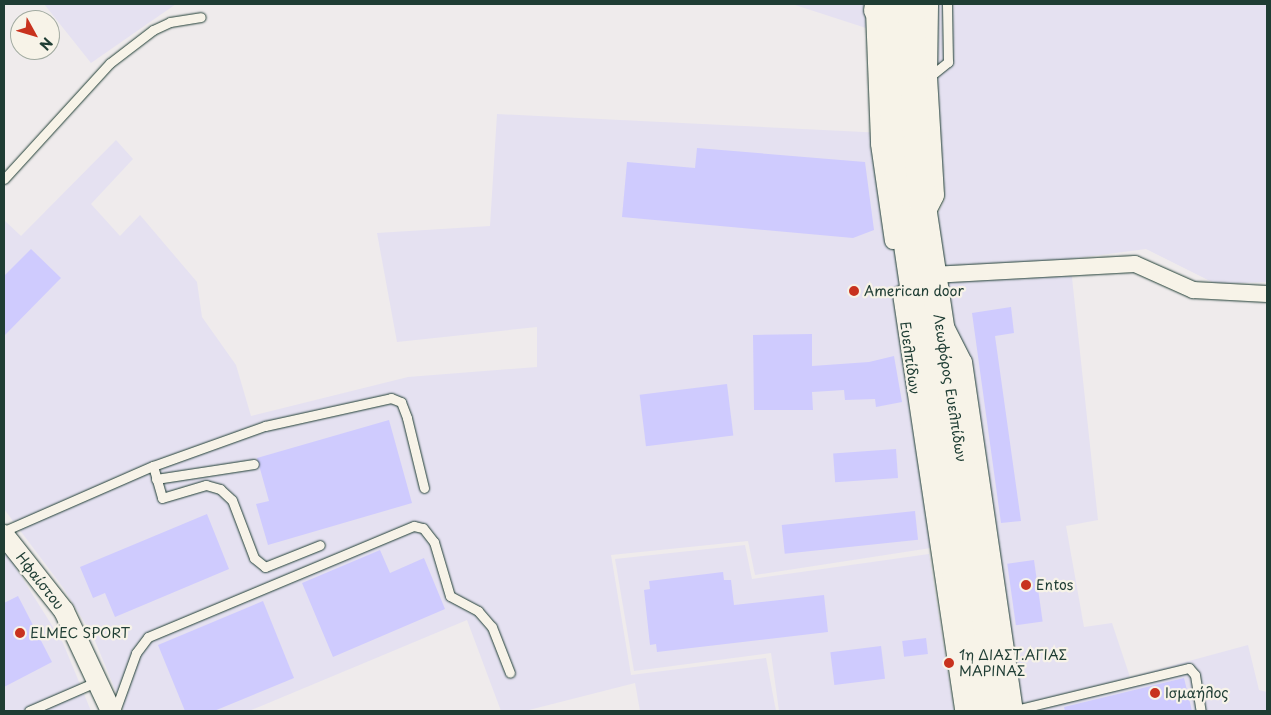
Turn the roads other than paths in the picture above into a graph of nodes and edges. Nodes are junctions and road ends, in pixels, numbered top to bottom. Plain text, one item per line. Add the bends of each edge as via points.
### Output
1 (928, 4) edge
2 (947, 4) edge
3 (887, 7) edge
4 (201, 17) dead end
5 (919, 30) junction
6 (928, 78) junction
7 (4, 179) edge
8 (924, 213) junction
9 (913, 271) junction
10 (1267, 294) edge
11 (922, 325) junction
12 (254, 464) dead end
13 (153, 466) junction
14 (156, 479) junction
15 (424, 488) dead end
16 (4, 533) edge
17 (320, 545) dead end
18 (954, 609) junction
19 (510, 673) dead end
20 (98, 681) junction
21 (29, 711) edge
22 (113, 711) edge
23 (963, 711) edge
24 (976, 711) edge
25 (1010, 711) edge
26 (1201, 711) edge

1 - 5 street
2 - 6 lane via 948,62
3 - 5 main road, Λεωφόρος Ευελπίδων
3 - 9 main road, Λεωφόρος Ευελπίδων via 886,143
4 - 7 lane via 170,22 153,30 110,63
5 - 6 street
5 - 8 main road, Λεωφόρος Ευελπίδων via 916,142
6 - 8 street via 934,195
8 - 9 main road, Λεωφόρος Ευελπίδων
9 - 10 street via 1135,264 1192,290
9 - 11 main road, Λεωφόρος Ευελπίδων
9 - 11 street, Ευελπίδων
11 - 18 main road, Λεωφόρος Ευελπίδων
11 - 25 main road, Λεωφόρος Ευελπίδων
12 - 14 lane
13 - 14 lane
13 - 15 lane via 265,426 391,398 401,402 407,418
13 - 16 lane
14 - 17 lane via 162,498 206,485 220,489 232,500 254,558 265,567
16 - 20 street, Ηφαίστου via 64,611
18 - 23 street
18 - 24 main road, Λεωφόρος Ευελπίδων
19 - 22 lane via 492,626 478,610 450,596 434,542 423,528 414,526 148,637 136,653
20 - 21 lane
20 - 22 street, Ηφαίστου
25 - 26 lane via 1189,668 1195,676

